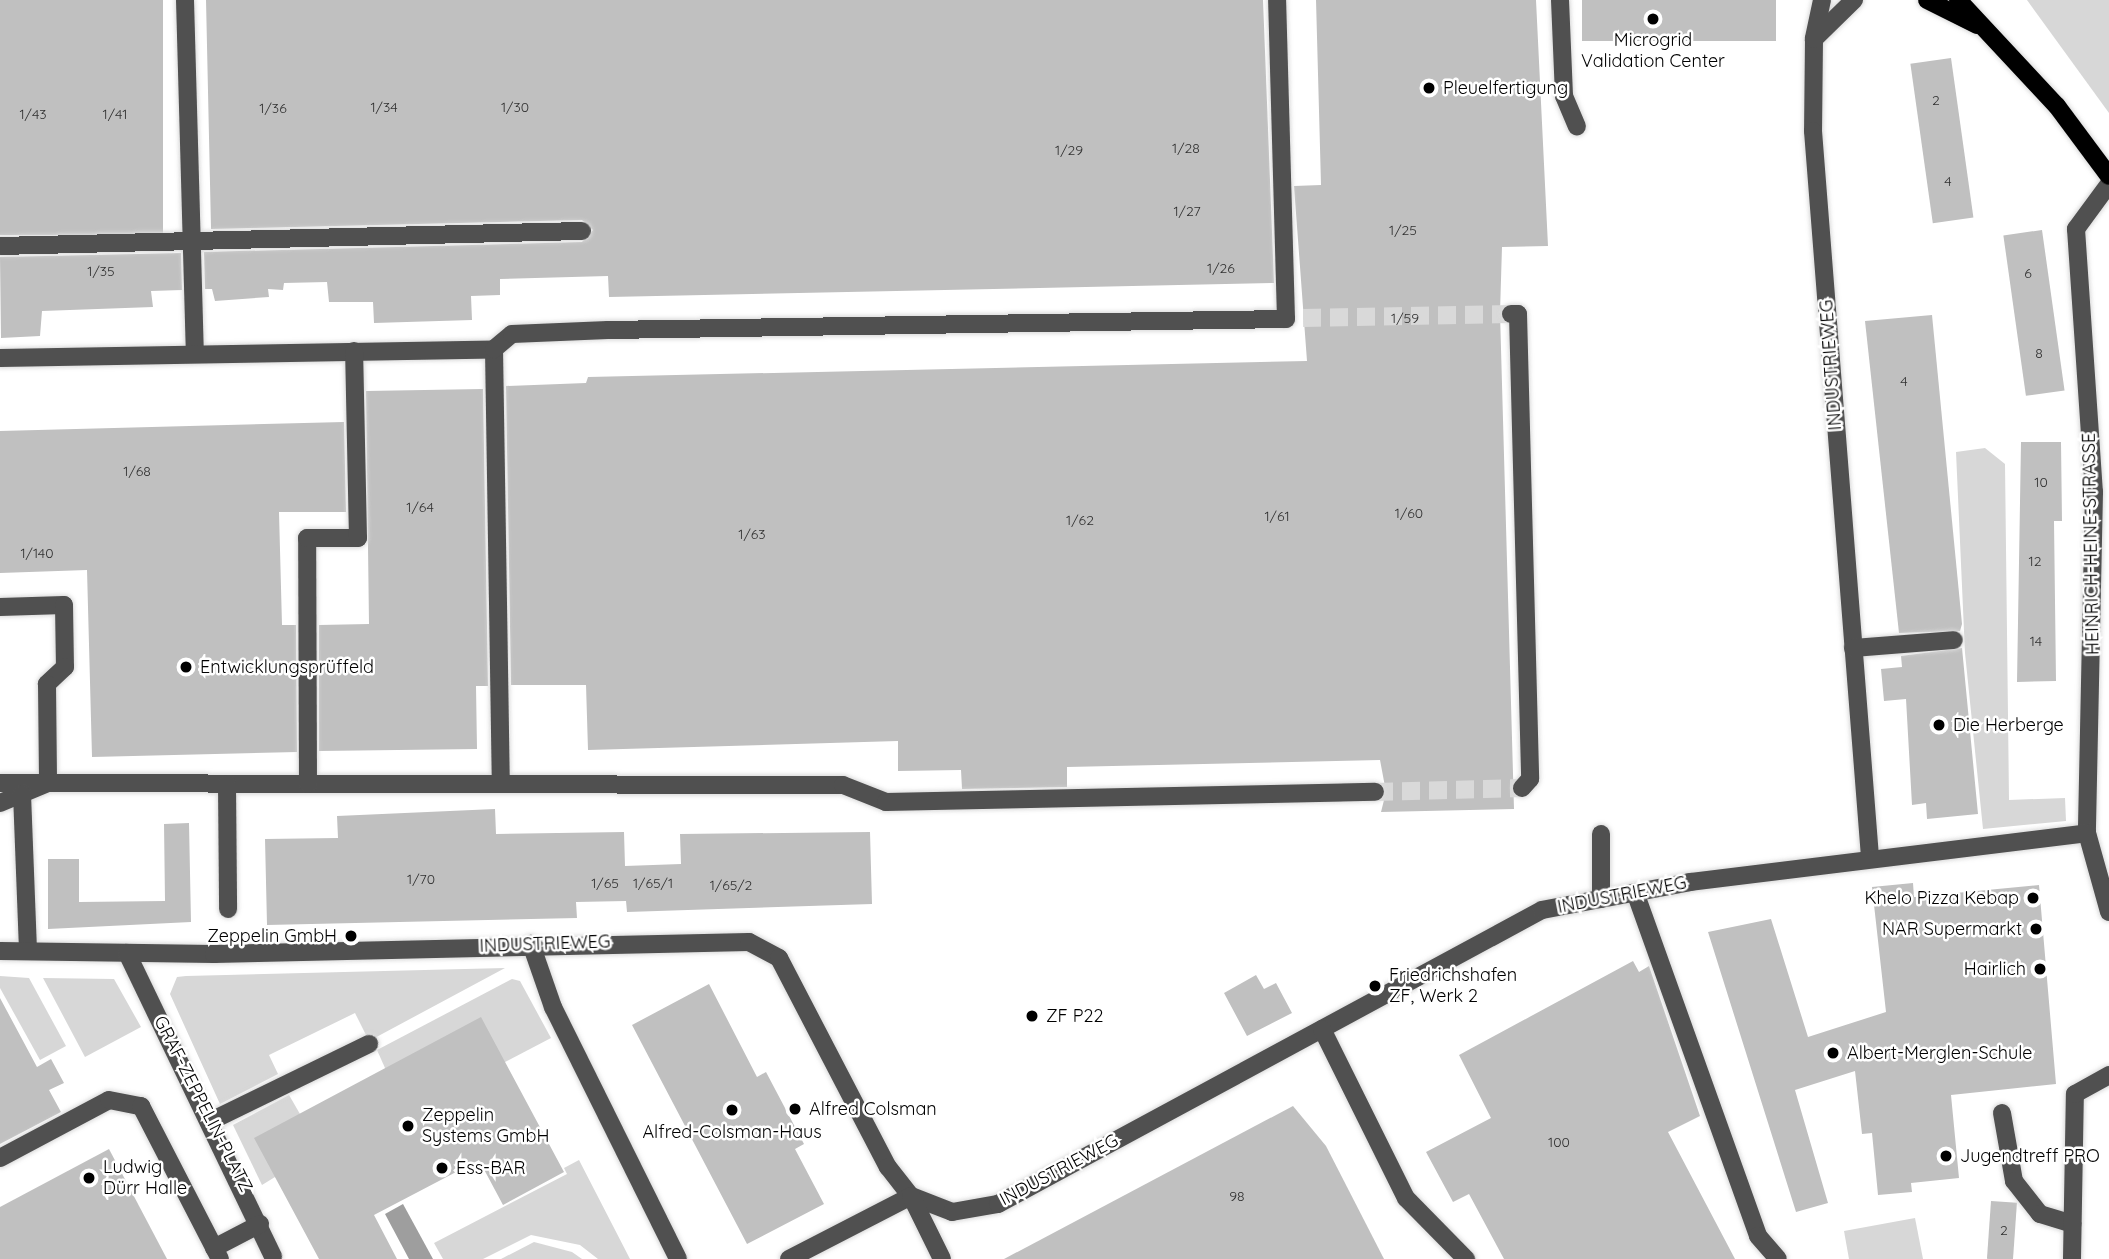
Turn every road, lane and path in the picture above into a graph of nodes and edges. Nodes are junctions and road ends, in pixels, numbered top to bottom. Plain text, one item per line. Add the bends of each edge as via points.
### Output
1 (185, 0) edge
2 (1277, 0) edge
3 (1560, 0) edge
4 (1822, 0) edge
5 (1854, 0) edge
6 (1927, 0) edge
7 (1958, 0) edge
8 (1978, 25) junction
9 (1814, 39) junction
10 (1577, 125) dead end
11 (2109, 176) edge
12 (2109, 184) edge
13 (583, 231) dead end
14 (191, 244) junction
15 (0, 246) edge
16 (1511, 314) dead end
17 (494, 349) junction
18 (354, 351) junction
19 (195, 354) junction
20 (0, 358) edge
21 (0, 607) edge
22 (1954, 640) dead end
23 (1853, 648) junction
24 (0, 783) edge
25 (48, 783) junction
26 (227, 784) junction
27 (308, 784) junction
28 (501, 784) junction
29 (1522, 788) dead end
30 (1375, 792) tunnel mouth
31 (22, 794) junction
32 (0, 803) edge
33 (2087, 833) junction
34 (1601, 834) dead end
35 (1870, 857) junction
36 (1635, 892) junction
37 (1601, 899) junction
38 (229, 909) dead end
39 (2109, 912) edge
40 (531, 944) junction
41 (0, 951) edge
42 (28, 951) junction
43 (127, 953) junction
44 (1322, 1029) junction
45 (369, 1044) dead end
46 (2109, 1075) edge
47 (2002, 1113) dead end
48 (211, 1121) junction
49 (0, 1158) edge
50 (911, 1196) junction
51 (260, 1224) junction
52 (2073, 1224) junction
53 (217, 1254) edge
54 (273, 1257) dead end
55 (678, 1259) edge
56 (789, 1259) edge
57 (942, 1259) edge
58 (1466, 1259) edge
59 (1778, 1259) edge
60 (2072, 1259) edge

1 - 14 street
2 - 17 street via 1294,319 608,330 512,334
3 - 10 street via 1564,96
4 - 9 street, INDUSTRIEWEG
5 - 9 street
6 - 8 main road
7 - 8 main road
8 - 11 main road via 2057,106
9 - 23 street, INDUSTRIEWEG via 1813,131
12 - 33 street, HEINRICH-HEINE-STRASSE via 2076,229 2094,492
13 - 14 street
14 - 15 street
14 - 19 street
16 - 29 street via 1518,314 1530,779
17 - 18 street
17 - 28 street
18 - 19 street
18 - 27 street via 358,538 307,538
19 - 20 street
21 - 25 street via 64,605 65,667 47,684
22 - 23 street
23 - 35 street, INDUSTRIEWEG
24 - 25 street
25 - 26 street
25 - 31 street
26 - 27 street
26 - 38 street
27 - 28 street
28 - 30 street via 843,785 886,802
31 - 32 street
31 - 42 street
33 - 35 street, INDUSTRIEWEG
33 - 39 street, HEINRICH-HEINE-STRASSE
34 - 37 street
35 - 36 street, INDUSTRIEWEG
36 - 37 street, INDUSTRIEWEG
36 - 59 street via 1758,1236
37 - 44 street, INDUSTRIEWEG via 1542,910
40 - 43 street, INDUSTRIEWEG
40 - 50 street, INDUSTRIEWEG via 736,941 768,949 801,995 888,1167
40 - 55 street via 553,1007
41 - 42 street, INDUSTRIEWEG
42 - 43 street, INDUSTRIEWEG
43 - 48 street, GRAF-ZEPPELIN-PLATZ
44 - 50 street, INDUSTRIEWEG via 998,1204 952,1212
44 - 58 street via 1406,1198
45 - 48 street
46 - 52 street via 2075,1094
47 - 52 street via 2014,1181 2040,1214
48 - 51 street, GRAF-ZEPPELIN-PLATZ
49 - 53 street via 109,1100 141,1106
50 - 56 street
50 - 57 street
51 - 53 street
51 - 54 street, GRAF-ZEPPELIN-PLATZ
52 - 60 street

